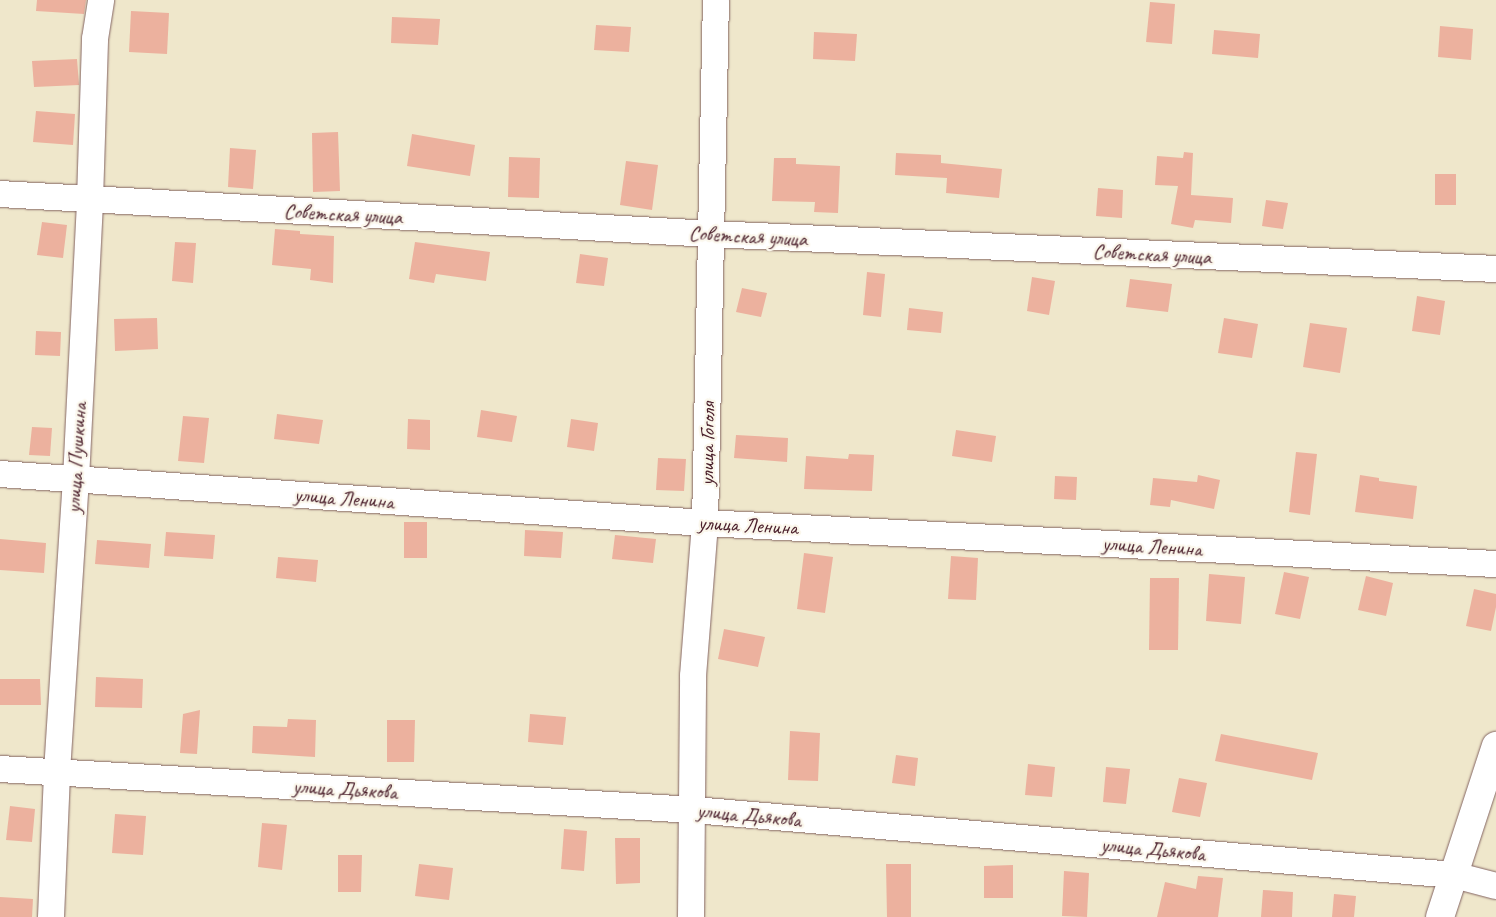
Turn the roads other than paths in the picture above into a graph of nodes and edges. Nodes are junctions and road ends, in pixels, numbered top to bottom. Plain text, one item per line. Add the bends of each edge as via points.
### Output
1 (101, 0) edge
2 (716, 0) edge
3 (0, 194) edge
4 (90, 200) junction
5 (711, 234) junction
6 (1496, 269) edge
7 (0, 474) edge
8 (76, 479) junction
9 (705, 523) junction
10 (1496, 564) edge
11 (1496, 746) edge
12 (0, 769) edge
13 (57, 772) junction
14 (694, 810) junction
15 (1454, 875) junction
16 (1496, 886) edge
17 (50, 917) edge
18 (692, 917) edge
19 (1440, 917) edge

1 - 4 street, улица Пушкина via 95,39
2 - 5 street, улица Гоголя
3 - 4 street, Советская улица
4 - 5 street, Советская улица
4 - 8 street, улица Пушкина
5 - 6 street, Советская улица
5 - 9 street, улица Гоголя
7 - 8 street, улица Ленина
8 - 9 street, улица Ленина
8 - 13 street, улица Пушкина
9 - 10 street, улица Ленина
9 - 14 street, улица Гоголя via 693,676
11 - 15 main road
12 - 13 street, улица Дьякова
13 - 14 street, улица Дьякова
13 - 17 street, улица Пушкина
14 - 15 street, улица Дьякова
14 - 18 street, улица Гоголя
15 - 16 street, улица Дьякова
15 - 19 main road

